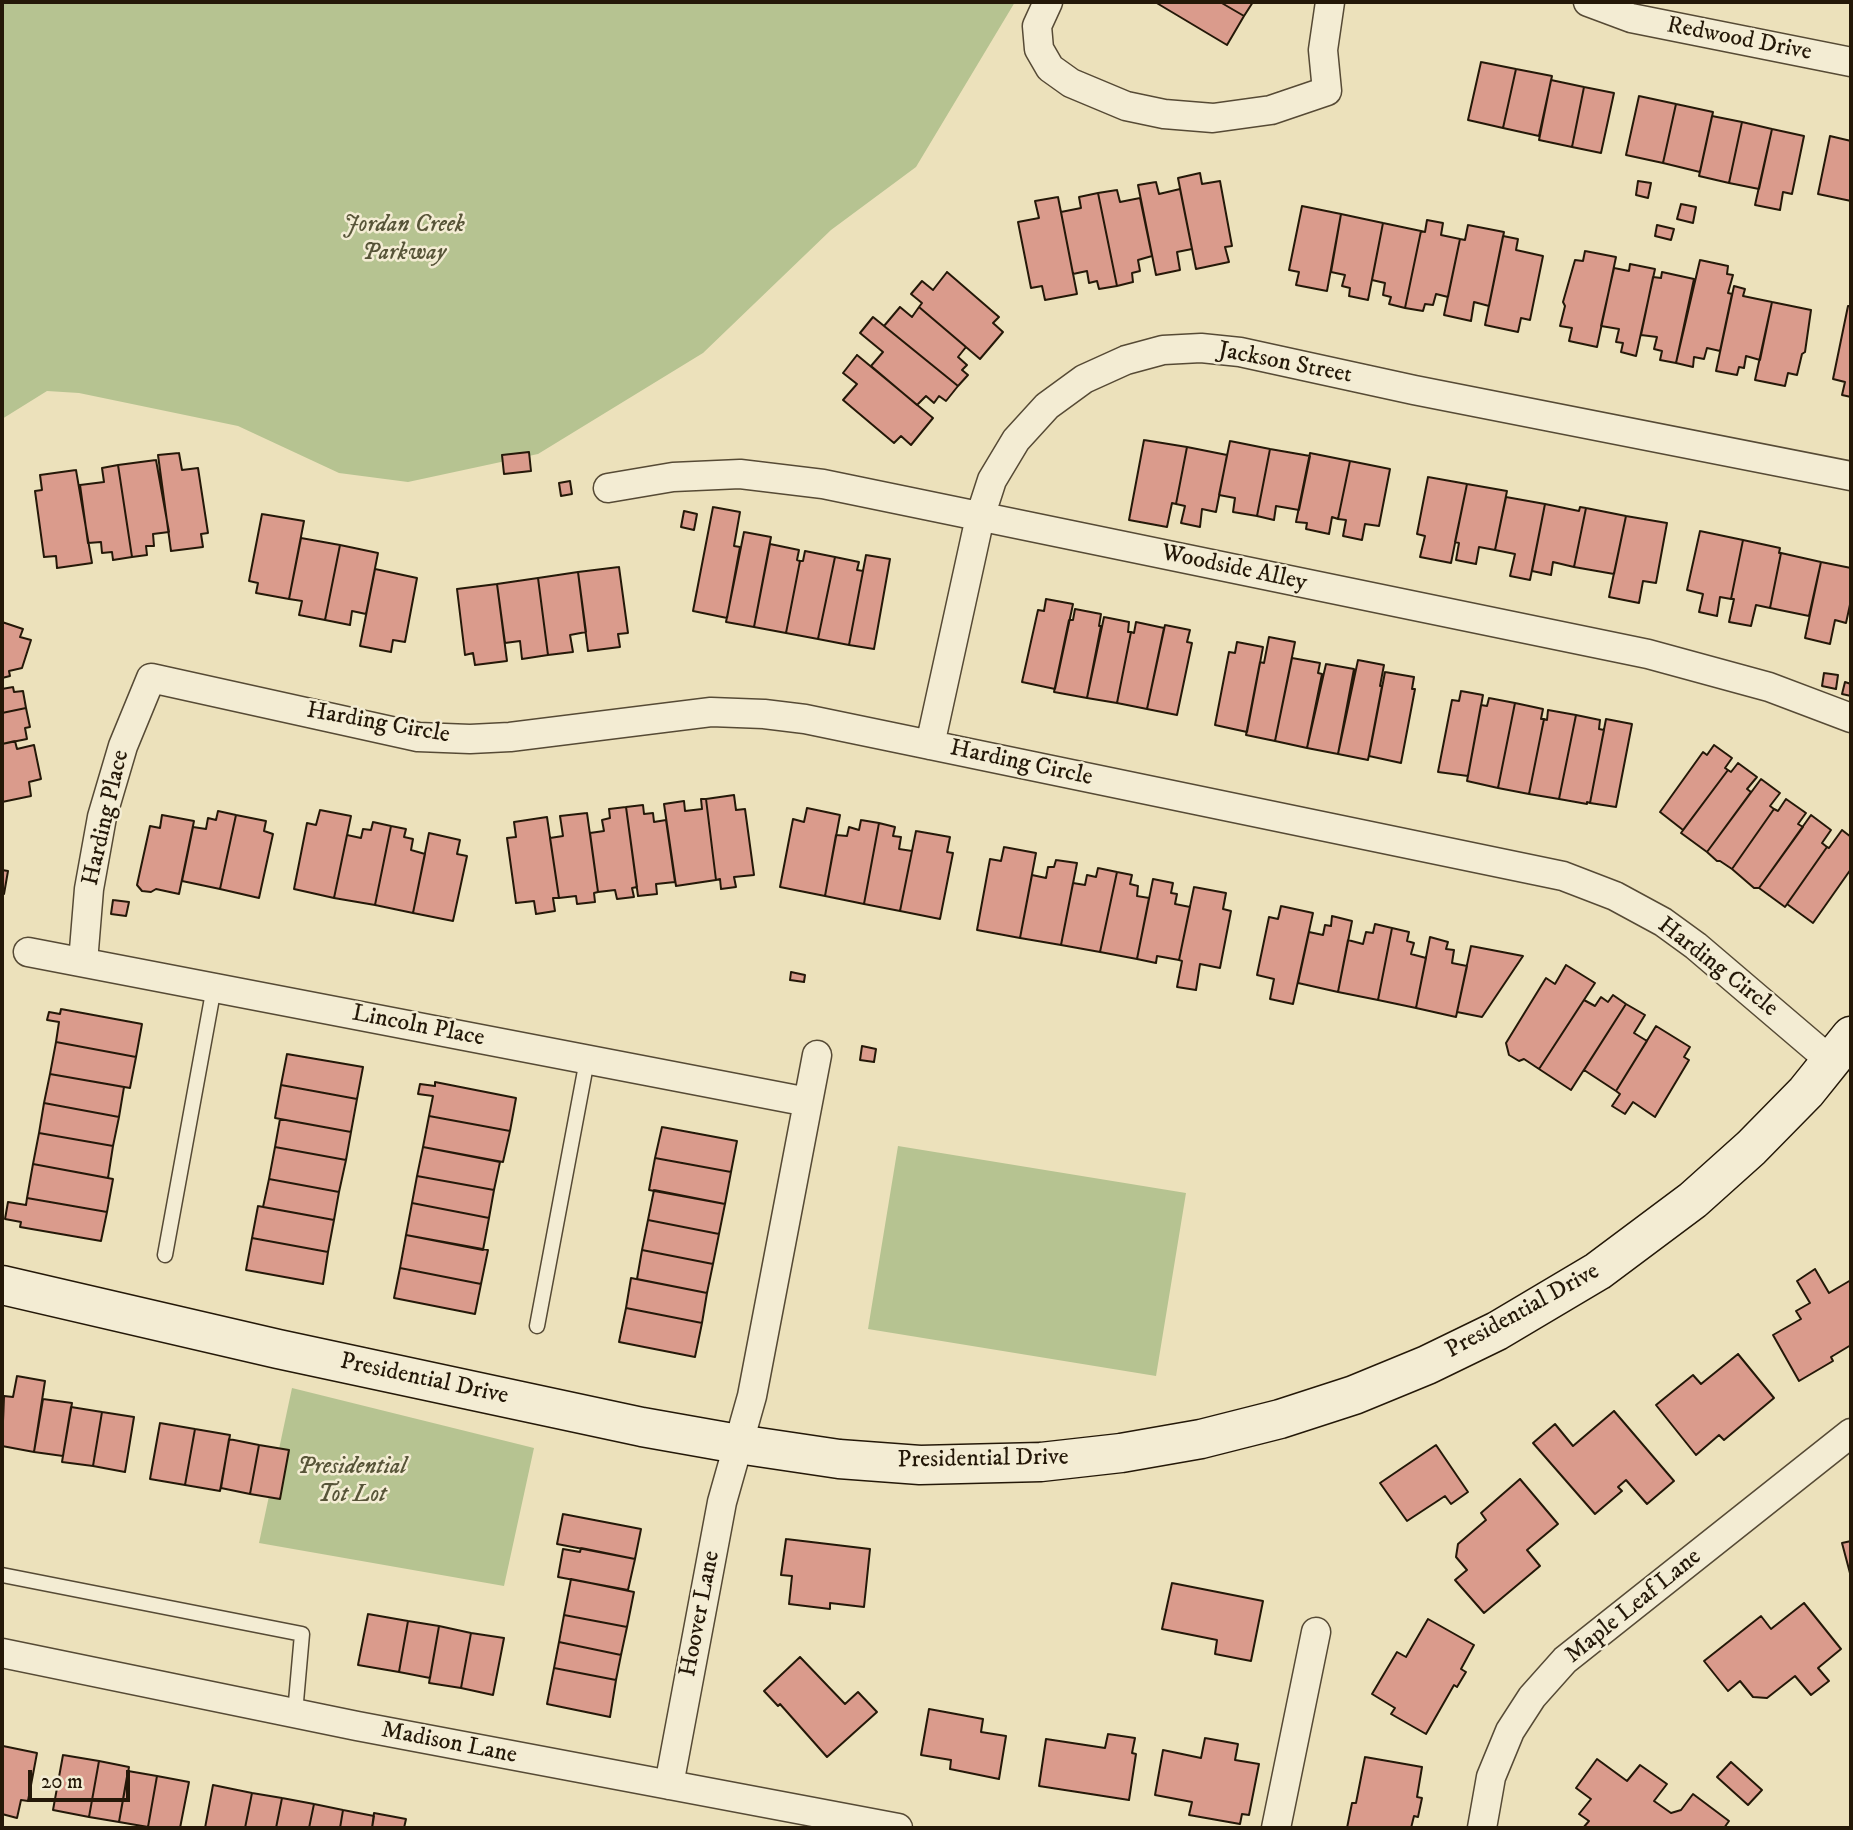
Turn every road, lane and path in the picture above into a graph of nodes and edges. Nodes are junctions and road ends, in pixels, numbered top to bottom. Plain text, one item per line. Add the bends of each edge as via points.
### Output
1 (1048, 2) edge
2 (1330, 2) edge
3 (1588, 2) edge
4 (1851, 62) edge
5 (1851, 476) edge
6 (608, 488) dead end
7 (980, 517) junction
8 (150, 678) joint
9 (1851, 718) edge
10 (930, 745) junction
11 (29, 953) dead end
12 (83, 962) junction
13 (214, 987) junction
14 (1841, 1049) edge
15 (817, 1055) dead end
16 (587, 1060) junction
17 (808, 1102) junction
18 (165, 1255) dead end
19 (2, 1286) edge
20 (537, 1326) dead end
21 (1851, 1433) edge
22 (738, 1444) junction
23 (2, 1575) edge
24 (1316, 1632) dead end
25 (2, 1653) edge
26 (295, 1713) junction
27 (669, 1786) junction
28 (898, 1828) edge
29 (1276, 1828) edge
30 (1482, 1828) edge

1 - 2 street via 1037,26 1039,49 1050,68 1071,83 1126,106 1213,118 1272,110 1327,91 1323,50
3 - 4 street, Redwood Drive via 1631,18
5 - 7 street, Jackson Street via 1240,352 1201,348 1163,350 1126,360 1084,379 1046,406 1016,440 992,481
6 - 7 street, Woodside Alley via 673,477 740,474 823,484
7 - 9 street, Woodside Alley via 1648,654 1769,687
7 - 10 street, Jackson Street
8 - 10 street, Harding Circle via 418,737 510,737 711,712 805,719
8 - 12 street, Harding Place via 122,746 102,817 89,889
10 - 14 street, Harding Circle via 1563,876 1615,896 1663,922
11 - 12 street, Lincoln Place
12 - 13 street, Lincoln Place
13 - 16 street, Lincoln Place
13 - 18 lane
14 - 22 street, Presidential Drive via 1751,1148 1693,1200 1598,1271 1497,1331 1354,1395 1201,1439 1041,1462 920,1465
15 - 17 street
16 - 17 street, Lincoln Place
16 - 20 lane
17 - 22 street via 752,1396
19 - 22 street, Presidential Drive via 291,1352
21 - 30 street, Maple Leaf Lane via 1565,1660 1510,1731 1491,1777
22 - 27 street, Hoover Lane via 722,1502
23 - 26 lane via 302,1634
24 - 29 street
25 - 26 street, Madison Lane
26 - 27 street, Madison Lane
27 - 28 street, Madison Lane

